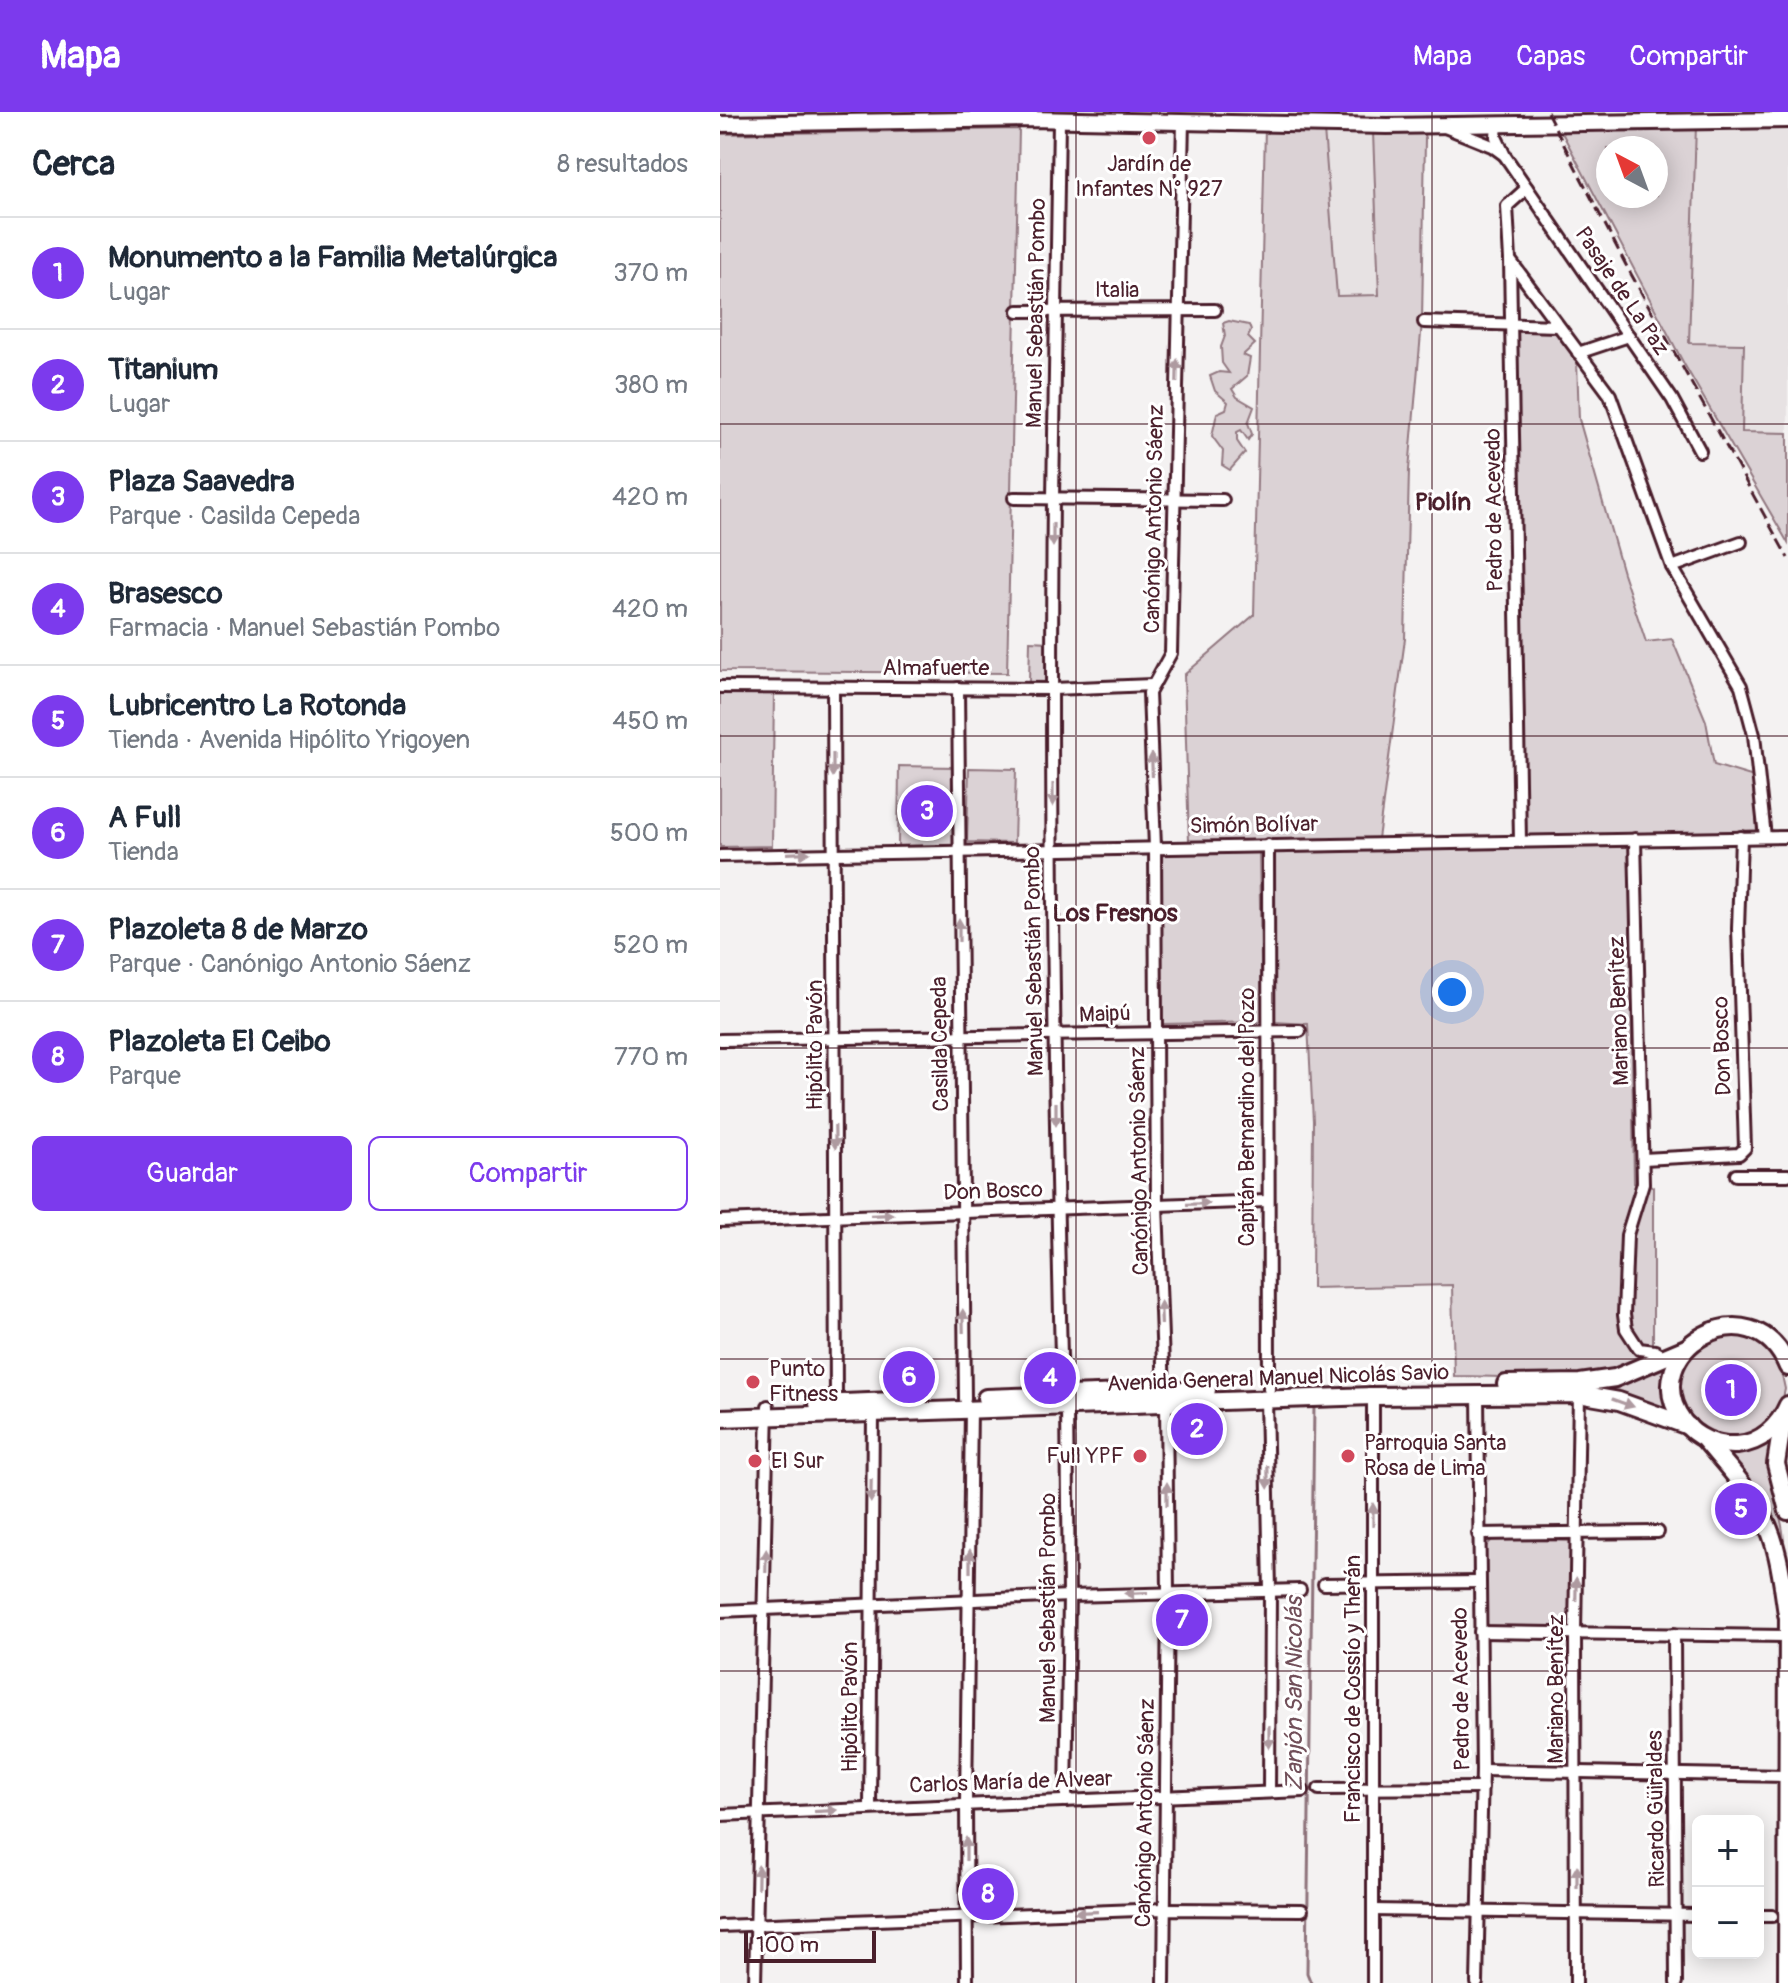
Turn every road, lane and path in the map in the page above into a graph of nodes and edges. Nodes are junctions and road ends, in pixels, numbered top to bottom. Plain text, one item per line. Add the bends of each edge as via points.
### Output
1 (1029, 116) edge
2 (1788, 120) edge
3 (1059, 121) junction
4 (1183, 121) junction
5 (720, 124) edge
6 (1497, 124) junction
7 (1439, 125) junction
8 (1505, 156) junction
9 (1527, 188) junction
10 (1510, 260) junction
11 (1057, 310) junction
12 (1177, 310) junction
13 (1215, 310) dead end
14 (1018, 311) dead end
15 (1424, 322) dead end
16 (1511, 326) junction
17 (1558, 326) junction
18 (1629, 336) junction
19 (1578, 353) junction
20 (1700, 451) dead end
21 (1014, 498) dead end
22 (1053, 498) junction
23 (1175, 500) junction
24 (1223, 500) dead end
25 (1741, 542) dead end
26 (1672, 567) junction
27 (1152, 685) junction
28 (720, 687) edge
29 (833, 687) junction
30 (958, 688) junction
31 (1053, 689) junction
32 (1741, 837) junction
33 (1765, 837) junction
34 (1788, 837) edge
35 (1635, 839) junction
36 (1520, 841) junction
37 (1268, 845) junction
38 (1155, 847) junction
39 (1053, 848) junction
40 (958, 851) junction
41 (834, 852) junction
42 (720, 856) edge
43 (1300, 1031) dead end
44 (1267, 1032) junction
45 (1157, 1033) junction
46 (960, 1036) junction
47 (1056, 1036) junction
48 (834, 1037) junction
49 (720, 1040) edge
50 (1643, 1159) junction
51 (1736, 1175) dead end
52 (1788, 1175) edge
53 (1267, 1201) junction
54 (1157, 1205) junction
55 (1057, 1210) junction
56 (962, 1212) junction
57 (836, 1217) junction
58 (720, 1221) edge
59 (1686, 1348) junction
60 (1661, 1359) junction
61 (1787, 1360) edge
62 (1267, 1394) junction
63 (1478, 1394) junction
64 (1579, 1394) junction
65 (1373, 1396) junction
66 (1165, 1397) junction
67 (1065, 1401) junction
68 (836, 1403) junction
69 (968, 1404) junction
70 (720, 1407) edge
71 (1786, 1409) edge
72 (768, 1411) junction
73 (873, 1413) junction
74 (720, 1418) edge
75 (1688, 1426) junction
76 (1704, 1439) junction
77 (1788, 1511) edge
78 (1658, 1532) dead end
79 (1576, 1533) junction
80 (1478, 1534) junction
81 (1478, 1582) junction
82 (1373, 1583) junction
83 (1324, 1584) dead end
84 (1270, 1590) junction
85 (1300, 1590) dead end
86 (1168, 1592) junction
87 (1069, 1596) junction
88 (970, 1599) junction
89 (870, 1605) junction
90 (1788, 1605) edge
91 (765, 1609) junction
92 (720, 1611) edge
93 (1787, 1615) edge
94 (1480, 1632) junction
95 (1575, 1632) junction
96 (1674, 1634) junction
97 (1787, 1636) edge
98 (1482, 1770) junction
99 (1577, 1772) junction
100 (1675, 1774) junction
101 (1787, 1776) edge
102 (1482, 1788) junction
103 (1319, 1789) dead end
104 (1372, 1789) junction
105 (1303, 1791) dead end
106 (1269, 1792) junction
107 (1165, 1796) junction
108 (1066, 1801) junction
109 (966, 1803) junction
110 (870, 1808) junction
111 (759, 1814) junction
112 (720, 1815) edge
113 (1787, 1844) edge
114 (1164, 1909) junction
115 (1302, 1910) dead end
116 (1373, 1910) junction
117 (1479, 1911) junction
118 (1577, 1912) junction
119 (1677, 1915) junction
120 (1692, 1915) edge
121 (1764, 1916) edge
122 (1772, 1916) dead end
123 (966, 1917) junction
124 (758, 1925) junction
125 (720, 1926) edge
126 (755, 1983) edge
127 (967, 1983) edge
128 (1164, 1983) edge
129 (1373, 1983) edge
130 (1477, 1983) edge
131 (1576, 1983) edge
132 (1676, 1983) edge
133 (1787, 1983) edge

1 - 3 main road
1 - 5 main road
2 - 6 main road
3 - 4 main road
3 - 11 street, Manuel Sebastián Pombo
4 - 7 main road
4 - 12 street, Canónigo Antonio Sáenz
6 - 7 main road
6 - 8 street, Pasaje de La Paz via 1496,137
7 - 8 street, Pasaje de La Paz
8 - 9 street, Pasaje de La Paz
9 - 10 street, Pedro de Acevedo via 1507,206
9 - 18 street, Pasaje de La Paz
10 - 16 street, Pedro de Acevedo
10 - 17 street
11 - 12 street, Italia
11 - 14 street, Italia
11 - 22 street, Manuel Sebastián Pombo
12 - 13 street, Italia
23 -> 12 street, Canónigo Antonio Sáenz
15 - 16 street
16 - 17 street
16 - 36 street, Pedro de Acevedo
17 - 19 street
18 - 19 street
18 - 20 street, Pasaje de La Paz
19 - 26 street via 1614,403
21 - 22 street
22 - 23 street
22 -> 31 street, Manuel Sebastián Pombo
23 - 24 street
23 - 27 street, Canónigo Antonio Sáenz via 1171,653
25 - 26 street
26 - 33 street via 1744,694
27 - 31 street, Almafuerte
38 -> 27 street, Canónigo Antonio Sáenz
28 - 29 street, Almafuerte
29 - 30 street, Almafuerte
29 -> 41 street, Hipólito Pavón
30 - 31 street, Almafuerte
30 - 40 street, Casilda Cepeda
31 -> 39 street, Manuel Sebastián Pombo
32 - 33 street, Simón Bolívar
32 - 35 street, Simón Bolívar
32 - 50 street, Don Bosco via 1738,929 1745,1148 1739,1154
33 - 34 street, Simón Bolívar
35 - 36 street, Simón Bolívar
35 - 50 street, Mariano Benítez
36 - 37 street, Simón Bolívar
37 - 38 street, Simón Bolívar
37 - 44 street, Capitán Bernardino del Pozo
38 - 39 street, Simón Bolívar
38 - 45 street, Canónigo Antonio Sáenz
39 - 40 street, Simón Bolívar
39 - 47 street, Manuel Sebastián Pombo
40 - 41 street, Simón Bolívar
46 -> 40 street, Casilda Cepeda
42 -> 41 street, Simón Bolívar
41 - 48 street, Hipólito Pavón
43 - 44 street, Maipú
44 - 45 street, Maipú
44 - 53 street, Capitán Bernardino del Pozo
45 - 47 street, Maipú
45 - 54 street, Canónigo Antonio Sáenz
46 - 47 street, Maipú
46 - 48 street, Maipú
46 - 56 street, Casilda Cepeda
47 -> 55 street, Manuel Sebastián Pombo
48 - 49 street, Maipú
48 -> 57 street, Hipólito Pavón
50 - 60 street, Mariano Benítez via 1643,1183 1627,1235 1625,1325 1639,1349 1655,1351
51 - 52 street
54 -> 53 street, Don Bosco
53 - 62 street, Capitán Bernardino del Pozo
54 - 55 street, Don Bosco
66 -> 54 street, Canónigo Antonio Sáenz
55 - 56 street, Don Bosco
55 - 67 street, Manuel Sebastián Pombo
57 -> 56 street, Don Bosco
69 -> 56 street, Casilda Cepeda
57 - 58 street, Don Bosco
57 - 68 street, Hipólito Pavón
59 - 60 main road, Avenida General Manuel Nicolás Savio
59 - 61 main road, Avenida General Manuel Nicolás Savio via 1713,1329 1738,1327 1762,1334
59 - 75 main road, Avenida General Manuel Nicolás Savio via 1673,1373 1672,1388 1679,1415
60 - 62 main road, Avenida General Manuel Nicolás Savio via 1615,1378 1580,1383
62 - 65 main road, Avenida General Manuel Nicolás Savio
62 - 66 main road, Avenida General Manuel Nicolás Savio
62 -> 84 street, Capitán Bernardino del Pozo
63 - 64 main road, Avenida General Manuel Nicolás Savio
63 - 65 main road, Avenida General Manuel Nicolás Savio
63 - 80 street, Pedro de Acevedo
64 -> 75 main road, Avenida General Manuel Nicolás Savio via 1606,1397
64 - 79 street, Mariano Benítez
82 -> 65 street, Francisco de Cossío y Therán
66 - 67 main road, Avenida General Manuel Nicolás Savio
86 -> 66 street, Canónigo Antonio Sáenz
67 - 69 main road, Avenida General Manuel Nicolás Savio
67 - 87 street, Manuel Sebastián Pombo
68 - 69 main road, Avenida General Manuel Nicolás Savio
68 - 72 main road, Avenida General Manuel Nicolás Savio
69 - 73 main road, Avenida General Manuel Nicolás Savio
88 -> 69 street, Casilda Cepeda
70 - 72 main road, Avenida General Manuel Nicolás Savio
71 - 76 main road via 1773,1429 1749,1442 1722,1445
71 - 77 main road via 1776,1464
72 - 73 main road, Avenida General Manuel Nicolás Savio
72 - 74 main road, Avenida General Manuel Nicolás Savio
91 -> 72 street
73 -> 89 street, Hipólito Pavón
75 - 76 main road, Avenida General Manuel Nicolás Savio
76 - 93 main road, Avenida General Manuel Nicolás Savio via 1763,1516 1774,1543
78 - 79 street
79 - 80 street
95 -> 79 street, Mariano Benítez
80 - 81 street, Pedro de Acevedo
81 - 82 street
81 - 94 street, Pedro de Acevedo
82 - 83 street
82 - 104 street, Francisco de Cossío y Therán
84 - 85 street
84 - 86 street
84 -> 106 street, Capitán Bernardino del Pozo
86 -> 87 street
86 - 107 street, Canónigo Antonio Sáenz
87 - 88 street
87 - 108 street, Manuel Sebastián Pombo
88 - 89 street
88 - 109 street, Casilda Cepeda
89 - 91 street
89 - 110 street, Hipólito Pavón
90 - 93 main road
91 - 92 street
91 - 111 street
93 - 97 main road
94 - 95 street
94 - 98 street, Pedro de Acevedo
95 - 96 street
95 - 99 street, Mariano Benítez
96 - 97 street
96 - 100 street, Ricardo Güiraldes
97 - 101 main road
98 - 99 street
98 - 102 street, Pedro de Acevedo
99 - 100 street
118 -> 99 street, Mariano Benítez
100 - 101 street
100 - 119 street, Ricardo Güiraldes
101 - 113 main road
102 - 104 street
102 - 117 street, Pedro de Acevedo
103 - 104 street
104 - 116 street, Francisco de Cossío y Therán
105 - 106 street, Carlos María de Alvear
106 - 107 street, Carlos María de Alvear
107 - 108 street, Carlos María de Alvear
107 - 114 street, Canónigo Antonio Sáenz
108 - 109 street, Carlos María de Alvear
109 - 110 street, Carlos María de Alvear
123 -> 109 street, Casilda Cepeda
111 -> 110 street, Carlos María de Alvear
111 - 112 street, Carlos María de Alvear
124 -> 111 street
113 - 133 main road
114 - 115 street
114 -> 123 street
114 - 128 street, Canónigo Antonio Sáenz
116 - 117 street
116 - 129 street, Francisco de Cossío y Therán
117 - 118 street
117 - 130 street, Pedro de Acevedo
118 - 119 street
118 - 131 street, Mariano Benítez
119 - 120 street
119 - 132 street, Ricardo Güiraldes
121 - 122 street
123 - 124 street
123 - 127 street, Casilda Cepeda
124 - 125 street
124 - 126 street

